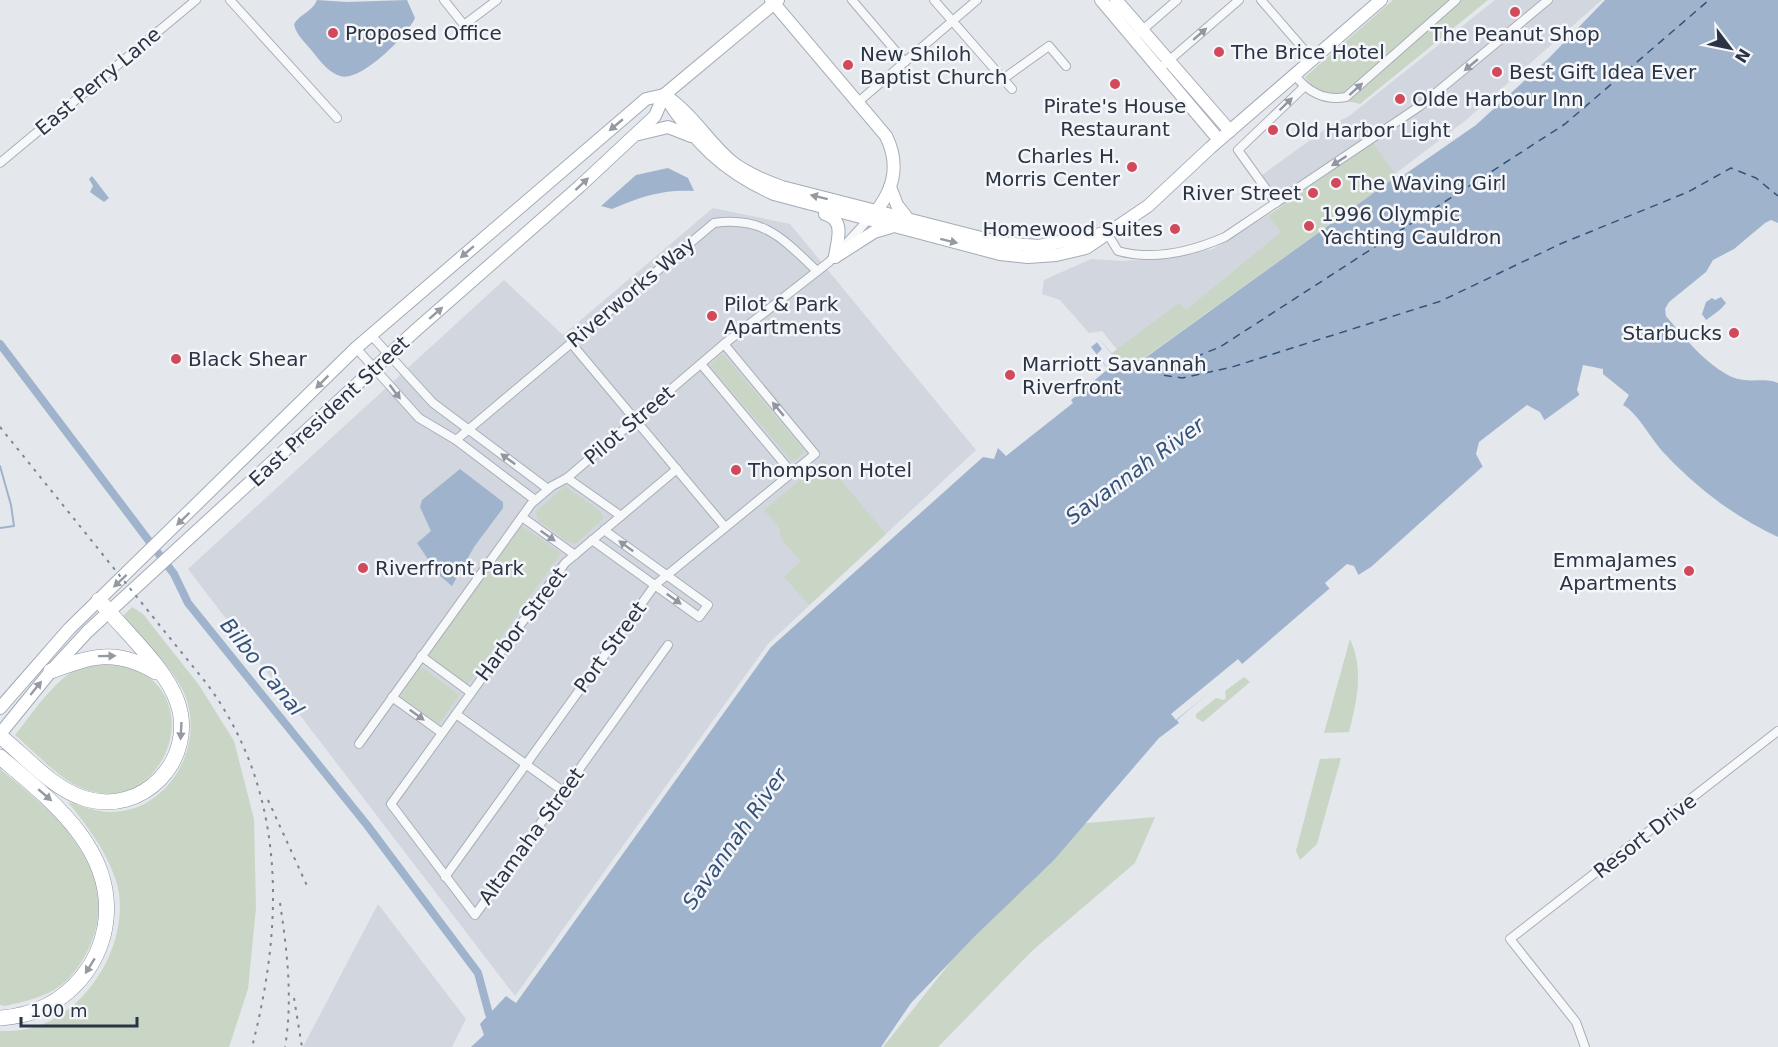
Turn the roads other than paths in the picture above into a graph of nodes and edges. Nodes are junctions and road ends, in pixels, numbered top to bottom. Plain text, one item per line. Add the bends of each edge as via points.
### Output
1 (196, 0) edge
2 (230, 0) edge
3 (444, 0) edge
4 (497, 0) edge
5 (852, 0) edge
6 (934, 0) edge
7 (976, 0) edge
8 (1101, 0) edge
9 (1116, 0) edge
10 (1177, 0) edge
11 (1224, 0) edge
12 (1239, 0) edge
13 (1261, 0) edge
14 (1382, 0) edge
15 (1456, 0) edge
16 (1548, 0) edge
17 (774, 1) edge
18 (1231, 7) junction
19 (952, 21) junction
20 (1138, 34) junction
21 (1312, 60) junction
22 (904, 62) junction
23 (1164, 64) junction
24 (1066, 66) dead end
25 (1295, 75) junction
26 (1003, 79) junction
27 (1304, 87) junction
28 (1012, 89) dead end
29 (664, 95) junction
30 (856, 104) junction
31 (337, 118) dead end
32 (1230, 131) junction
33 (634, 135) junction
34 (694, 138) junction
35 (1214, 144) junction
36 (0, 163) edge
37 (890, 187) junction
38 (774, 194) junction
39 (1276, 203) junction
40 (872, 216) junction
41 (908, 219) junction
42 (892, 227) junction
43 (1107, 233) junction
44 (835, 257) junction
45 (817, 272) junction
46 (371, 335) junction
47 (572, 343) junction
48 (724, 344) junction
49 (356, 348) junction
50 (389, 355) junction
51 (701, 364) junction
52 (375, 368) junction
53 (636, 420) junction
54 (467, 429) junction
55 (456, 440) junction
56 (677, 469) junction
57 (792, 472) junction
58 (567, 478) junction
59 (548, 489) junction
60 (535, 500) junction
61 (621, 516) junction
62 (522, 517) junction
63 (725, 527) junction
64 (604, 530) junction
65 (592, 540) junction
66 (575, 555) junction
67 (667, 575) junction
68 (654, 585) junction
69 (99, 600) junction
70 (109, 613) junction
71 (668, 645) dead end
72 (421, 656) junction
73 (51, 671) junction
74 (164, 677) junction
75 (470, 692) junction
76 (392, 697) junction
77 (0, 708) edge
78 (456, 714) junction
79 (1778, 732) edge
80 (442, 733) junction
81 (0, 735) edge
82 (359, 744) dead end
83 (0, 757) edge
84 (526, 765) junction
85 (563, 791) junction
86 (391, 804) joint
87 (445, 877) junction
88 (0, 1018) edge
89 (1585, 1047) edge

1 - 36 street, East Perry Lane
2 - 31 street
3 - 4 street via 464,25
5 - 22 street
6 - 19 street
7 - 19 street
8 - 20 main road
9 - 20 main road
10 - 20 street
11 - 18 street
12 - 18 street
13 - 21 street
14 - 21 main road
27 -> 15 street via 1332,100 1347,97
16 -> 39 street via 1455,79
17 - 29 main road, East President Street
17 - 30 main road
23 -> 18 street
19 - 22 street
19 - 26 street
20 - 23 main road
21 - 25 main road
22 - 30 street
23 - 32 main road
23 - 35 main road
24 - 26 street via 1049,46
25 - 27 street
25 - 32 main road
26 - 28 street
39 -> 27 street via 1238,150
29 - 33 main road, East President Street via 655,116
29 - 34 main road
40 -> 29 main road via 761,180 732,162 682,107
29 -> 46 main road, East President Street via 646,99
30 - 37 main road via 886,136 893,151 894,176
32 - 35 main road
33 - 34 main road via 668,127
50 -> 33 main road, East President Street
34 - 38 main road via 719,163 748,183
35 - 43 main road via 1148,206
37 - 40 main road
37 - 41 main road
38 - 40 main road
38 - 44 main road via 796,207 837,221
39 - 43 street via 1225,237 1178,252 1122,252
40 - 41 main road
40 - 42 main road
40 - 44 street, Pilot Street
41 - 43 main road via 1001,243 1029,246
42 -> 43 main road via 1000,254 1028,257 1086,248
42 - 44 main road via 883,227
44 - 45 street, Pilot Street
45 - 47 street, Riverworks Way via 763,226 714,223
45 - 48 street, Pilot Street
46 - 49 main road, East President Street
46 - 50 street
47 - 53 street
47 - 54 street, Riverworks Way
48 - 51 street, Pilot Street
57 -> 48 street, Port Street via 815,454
49 - 52 street
49 -> 69 main road, East President Street
50 - 52 main road, East President Street
50 - 54 street via 426,396
51 - 53 street, Pilot Street
51 - 57 street
52 -> 55 street via 419,418
52 - 70 main road, East President Street
53 - 56 street
53 - 58 street, Pilot Street
54 - 55 street, Riverworks Way
59 -> 54 street
55 - 60 street
56 - 61 street, Harbor Street
56 - 63 street
57 - 63 street, Port Street
58 - 59 street, Pilot Street
58 - 61 street
59 - 60 street, Pilot Street
60 - 62 street, Pilot Street
61 - 64 street, Harbor Street
62 -> 66 street
62 - 72 street, Pilot Street
63 - 67 street, Port Street
64 - 65 street, Harbor Street
67 -> 64 street
65 - 66 street, Harbor Street
65 - 68 street
66 - 75 street, Harbor Street via 565,563
67 - 68 street, Port Street
68 -> 67 street via 699,617 708,605
68 - 84 street, Port Street
69 - 70 highway
69 - 77 main road, East President Street via 46,653
70 - 73 main road, East President Street
70 - 74 highway
71 - 85 street, Altamaha Street
72 - 75 street
72 - 76 street, Pilot Street
73 -> 74 highway via 106,656 139,663
81 -> 73 main road, East President Street
74 -> 81 highway via 180,714 178,751 161,779 132,797 104,802 74,795
75 - 78 street, Harbor Street
76 -> 80 street
76 - 82 street, Pilot Street
78 - 80 street, Harbor Street
78 - 84 street
79 - 89 street, Resort Drive via 1510,939 1576,1022
80 - 86 street, Harbor Street
83 -> 88 highway via 73,825 97,862 105,888 107,918 94,959 78,982 31,1013
84 - 85 street
84 - 87 street, Port Street
85 - 87 street, Altamaha Street via 474,915
86 - 87 street, Altamaha Street

